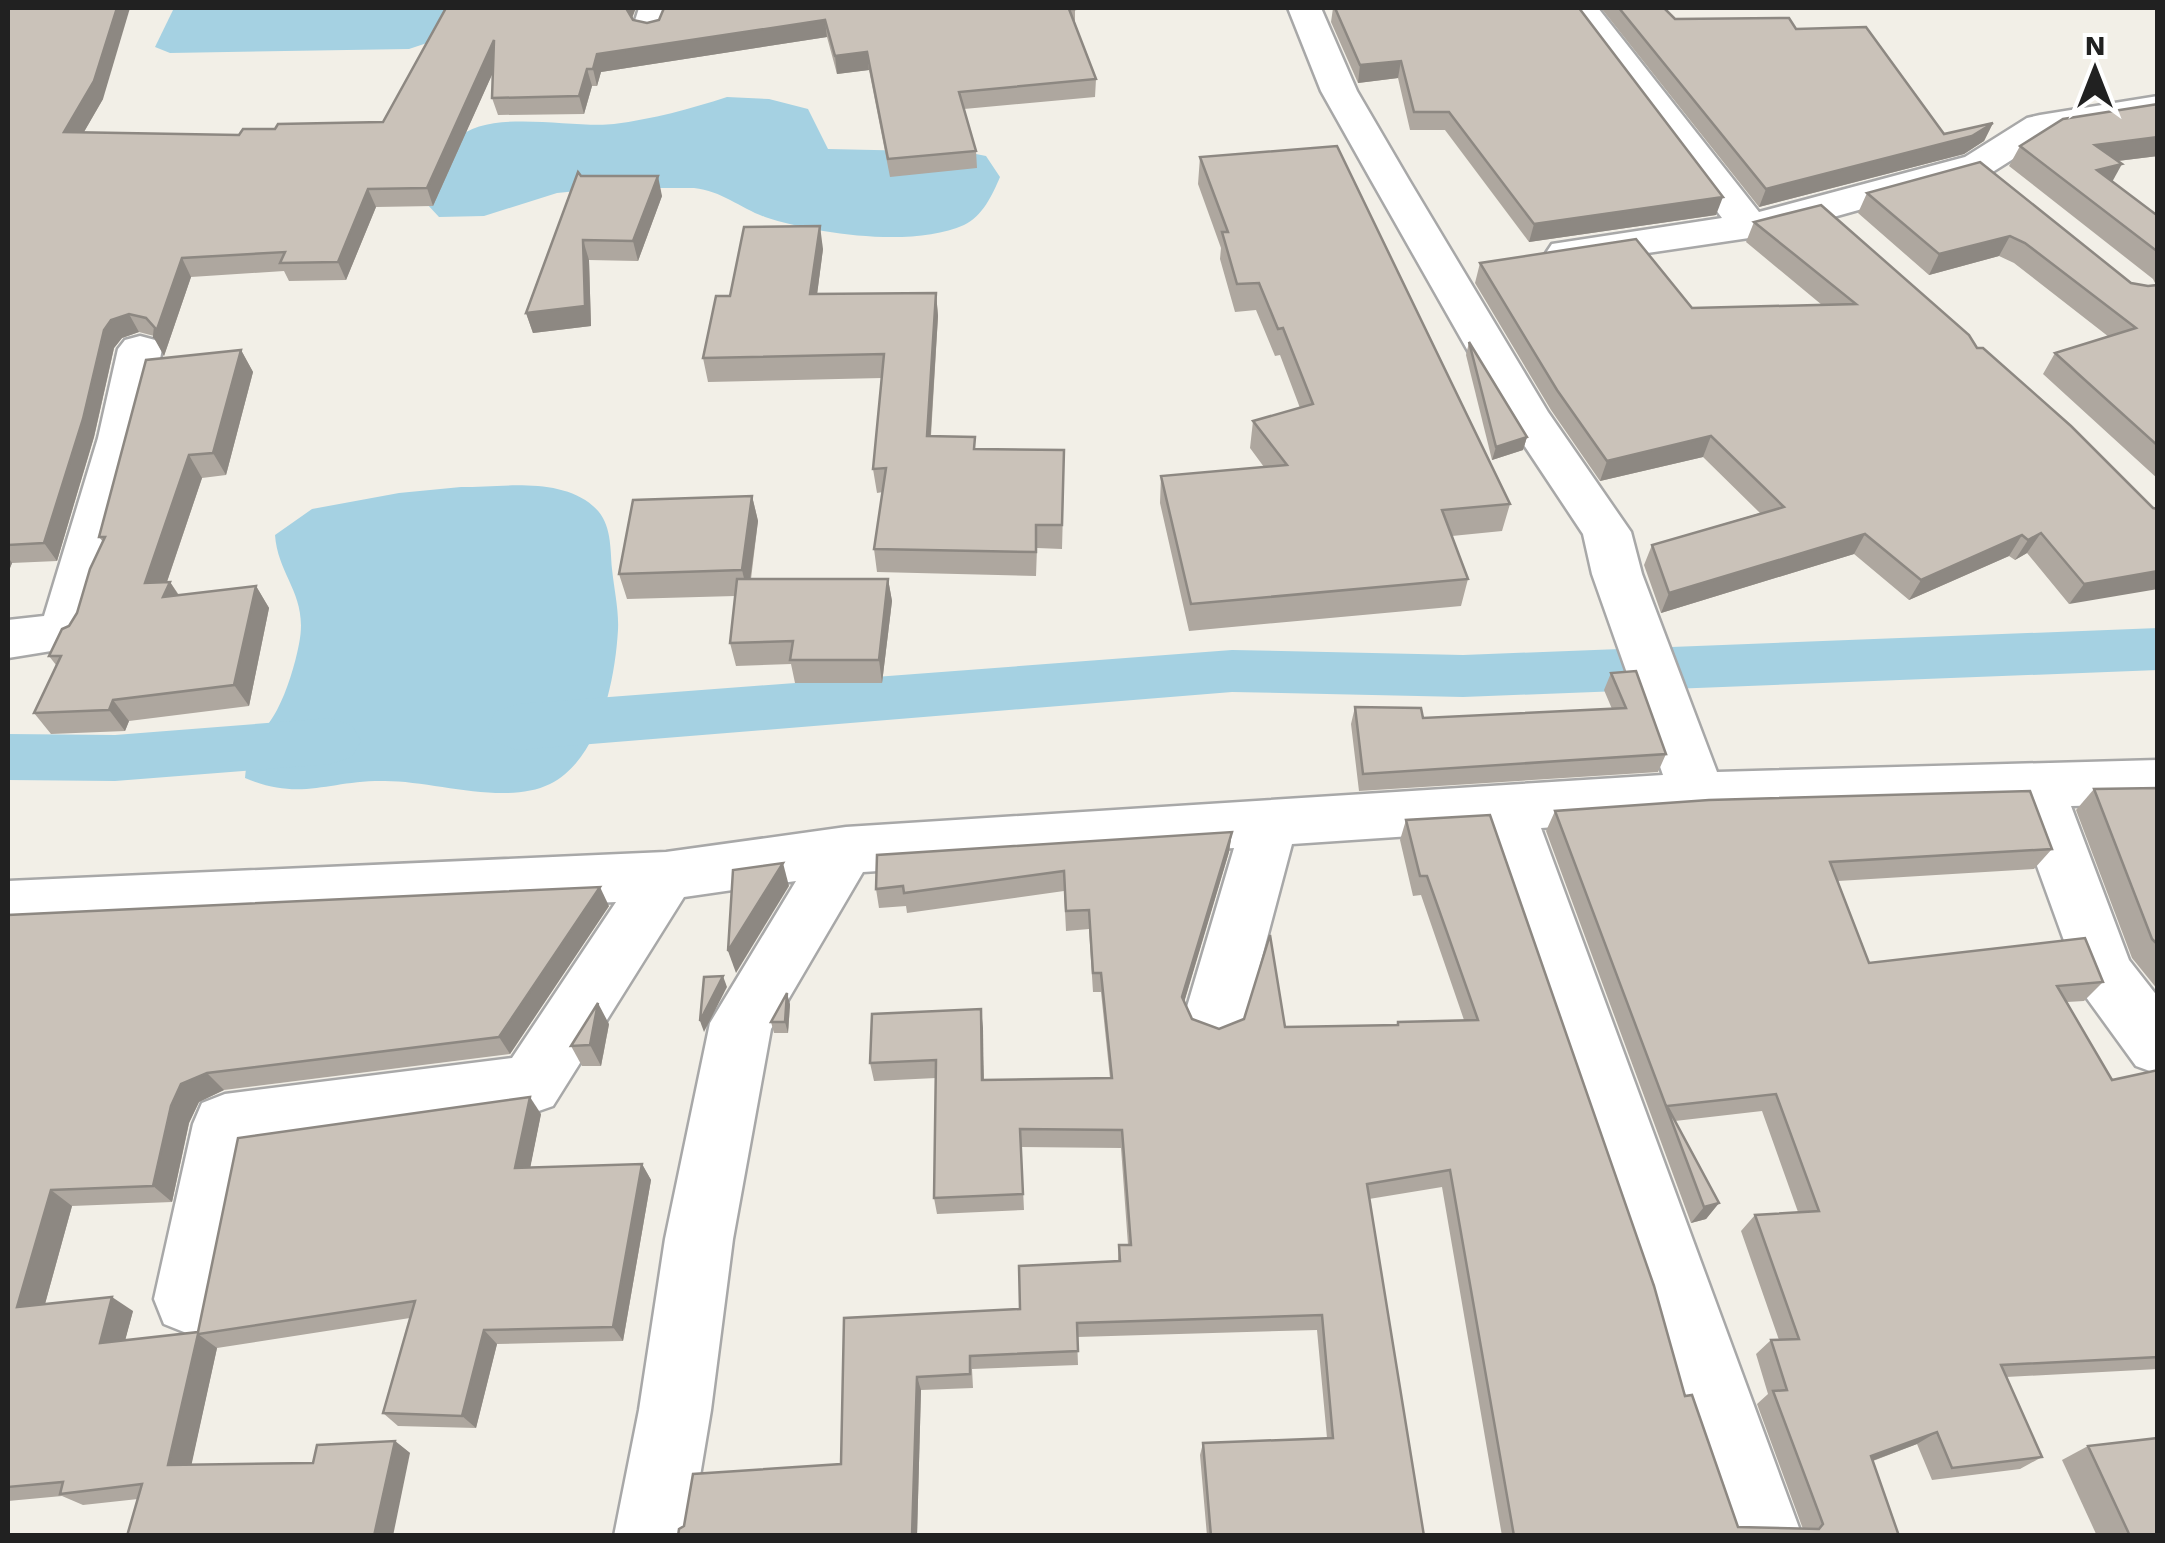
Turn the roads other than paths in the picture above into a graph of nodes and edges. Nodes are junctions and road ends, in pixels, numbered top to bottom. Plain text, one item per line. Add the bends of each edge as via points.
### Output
1 (1304, 8) edge
2 (1581, 8) edge
3 (2158, 106) edge
4 (1749, 226) junction
5 (1483, 266) junction
6 (140, 348) dead end
7 (8, 639) edge
8 (2158, 782) edge
9 (2036, 788) junction
10 (1698, 795) junction
11 (1506, 810) junction
12 (1270, 821) junction
13 (846, 850) junction
14 (666, 876) junction
15 (8, 906) edge
16 (1216, 1017) dead end
17 (2158, 1046) edge
18 (189, 1299) dead end
19 (652, 1536) edge
20 (1764, 1536) edge

1 - 5 street via 1339,91
2 - 4 street
3 - 4 street via 2040,126 1992,176 1838,222
4 - 5 street
5 - 10 street via 1529,418 1607,532
6 - 7 street via 122,438 64,633
8 - 9 street
9 - 10 street
9 - 17 street via 2104,974
10 - 11 street
11 - 12 street
11 - 20 street
12 - 13 street
12 - 16 street
13 - 14 street
13 - 19 street via 741,1023
14 - 15 street
14 - 18 street via 530,1085 225,1124

